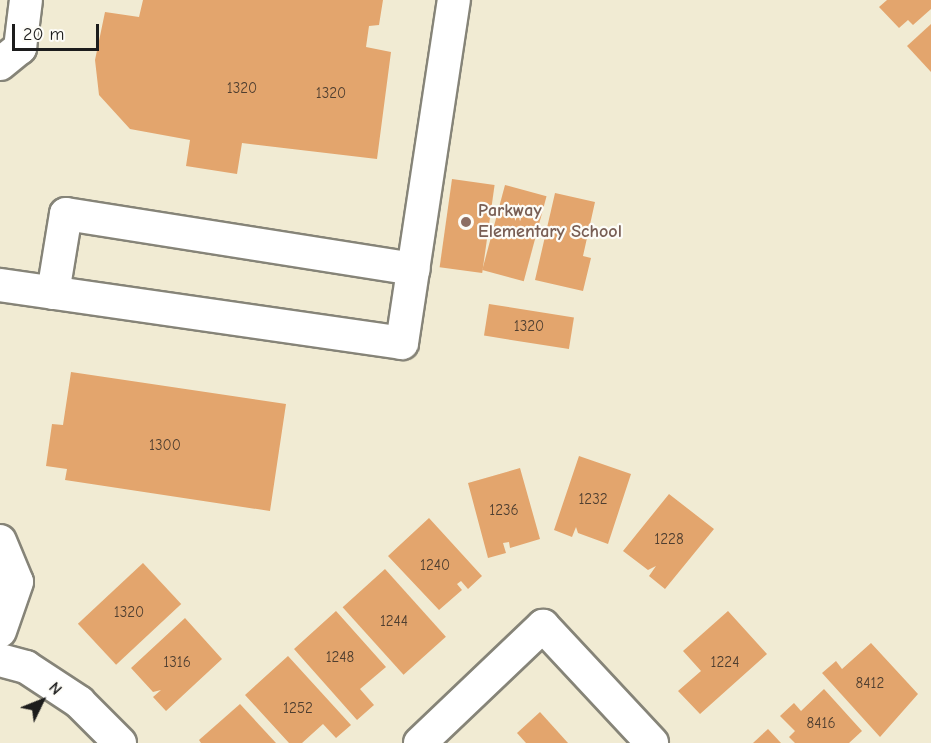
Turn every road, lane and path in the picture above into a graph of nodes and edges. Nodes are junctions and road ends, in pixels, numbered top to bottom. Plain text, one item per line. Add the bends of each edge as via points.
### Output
1 (26, 0) edge
2 (454, 0) edge
3 (0, 64) edge
4 (414, 269) junction
5 (0, 285) edge
6 (52, 293) junction
7 (0, 541) edge
8 (0, 631) edge
9 (0, 660) edge
10 (120, 743) edge
11 (420, 743) edge
12 (652, 743) edge

1 - 3 street via 20,48
2 - 4 street
4 - 6 street via 402,343
4 - 6 street via 66,214
5 - 6 street
7 - 8 street via 17,582
9 - 10 street via 26,667 79,702
11 - 12 street via 543,626

